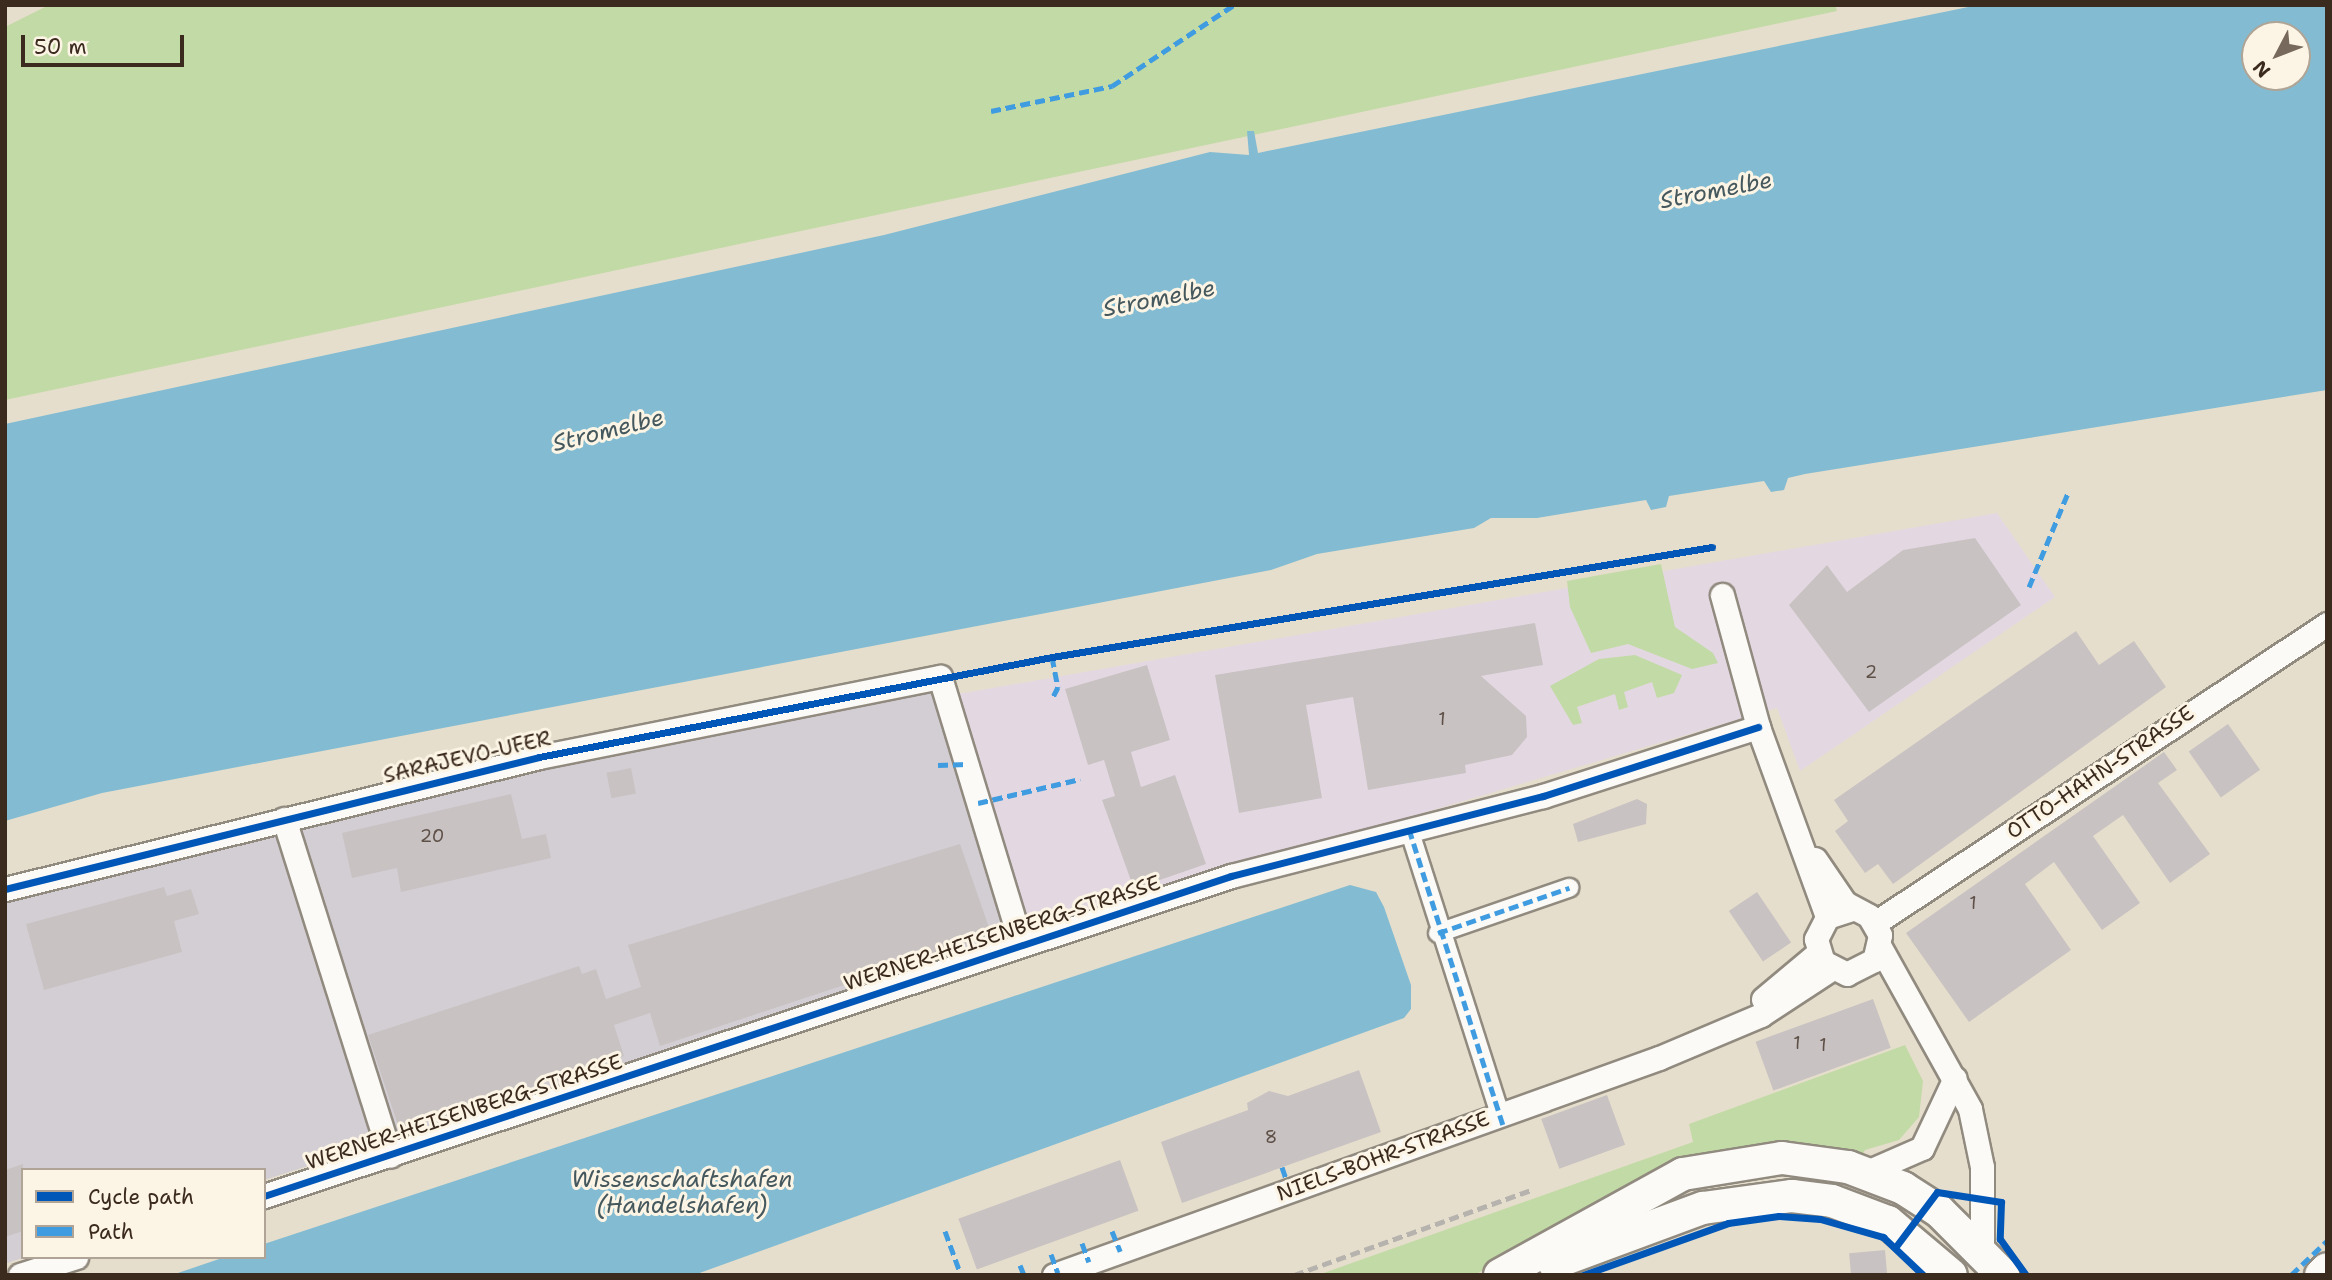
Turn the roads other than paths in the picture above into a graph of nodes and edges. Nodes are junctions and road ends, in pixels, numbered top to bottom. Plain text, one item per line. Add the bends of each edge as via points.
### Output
1 (1722, 595) dead end
2 (2327, 624) edge
3 (1758, 727) junction
4 (284, 819) junction
5 (1799, 828) junction
6 (1409, 829) junction
7 (5, 888) edge
8 (1569, 888) dead end
9 (1852, 909) junction
10 (1827, 916) junction
11 (1875, 923) junction
12 (1438, 933) junction
13 (1021, 944) junction
14 (1880, 947) junction
15 (1824, 961) junction
16 (1864, 970) junction
17 (1915, 1013) junction
18 (1955, 1078) junction
19 (1500, 1114) junction
20 (390, 1156) junction
21 (1867, 1172) junction
22 (266, 1195) edge
23 (70, 1259) edge
24 (1992, 1264) edge
25 (2327, 1269) edge
26 (20, 1275) edge
27 (1054, 1275) edge
28 (1500, 1275) edge
29 (1520, 1275) edge
30 (1951, 1275) edge
31 (2321, 1275) edge

1 - 3 street
2 - 11 street, OTTO-HAHN-STRASSE
3 - 5 street
3 - 6 street, WERNER-HEISENBERG-STRASSE via 1543,796
4 - 7 street, SARAJEVO-UFER
4 - 13 street, SARAJEVO-UFER via 539,757 940,677
4 - 20 street
5 - 9 street
5 - 10 street
6 - 12 street
6 - 13 street, WERNER-HEISENBERG-STRASSE via 1231,876
8 - 12 street
9 - 10 street
9 - 11 street
10 - 15 street via 1817,934
11 - 14 street
12 - 19 street
13 - 20 street, WERNER-HEISENBERG-STRASSE
14 - 16 street
14 - 17 street
15 - 16 street
15 - 19 street, NIELS-BOHR-STRASSE via 1774,1008 1712,1036
16 - 17 street
17 - 18 street
18 - 21 street via 1922,1148
18 - 24 street via 1979,1145
19 - 27 street, NIELS-BOHR-STRASSE
20 - 22 street, WERNER-HEISENBERG-STRASSE
21 - 24 main road via 1927,1202
21 - 28 main road via 1782,1158 1699,1168 1642,1193
23 - 26 street
25 - 31 main road
29 - 30 main road via 1703,1208 1780,1196 1867,1212 1906,1233

